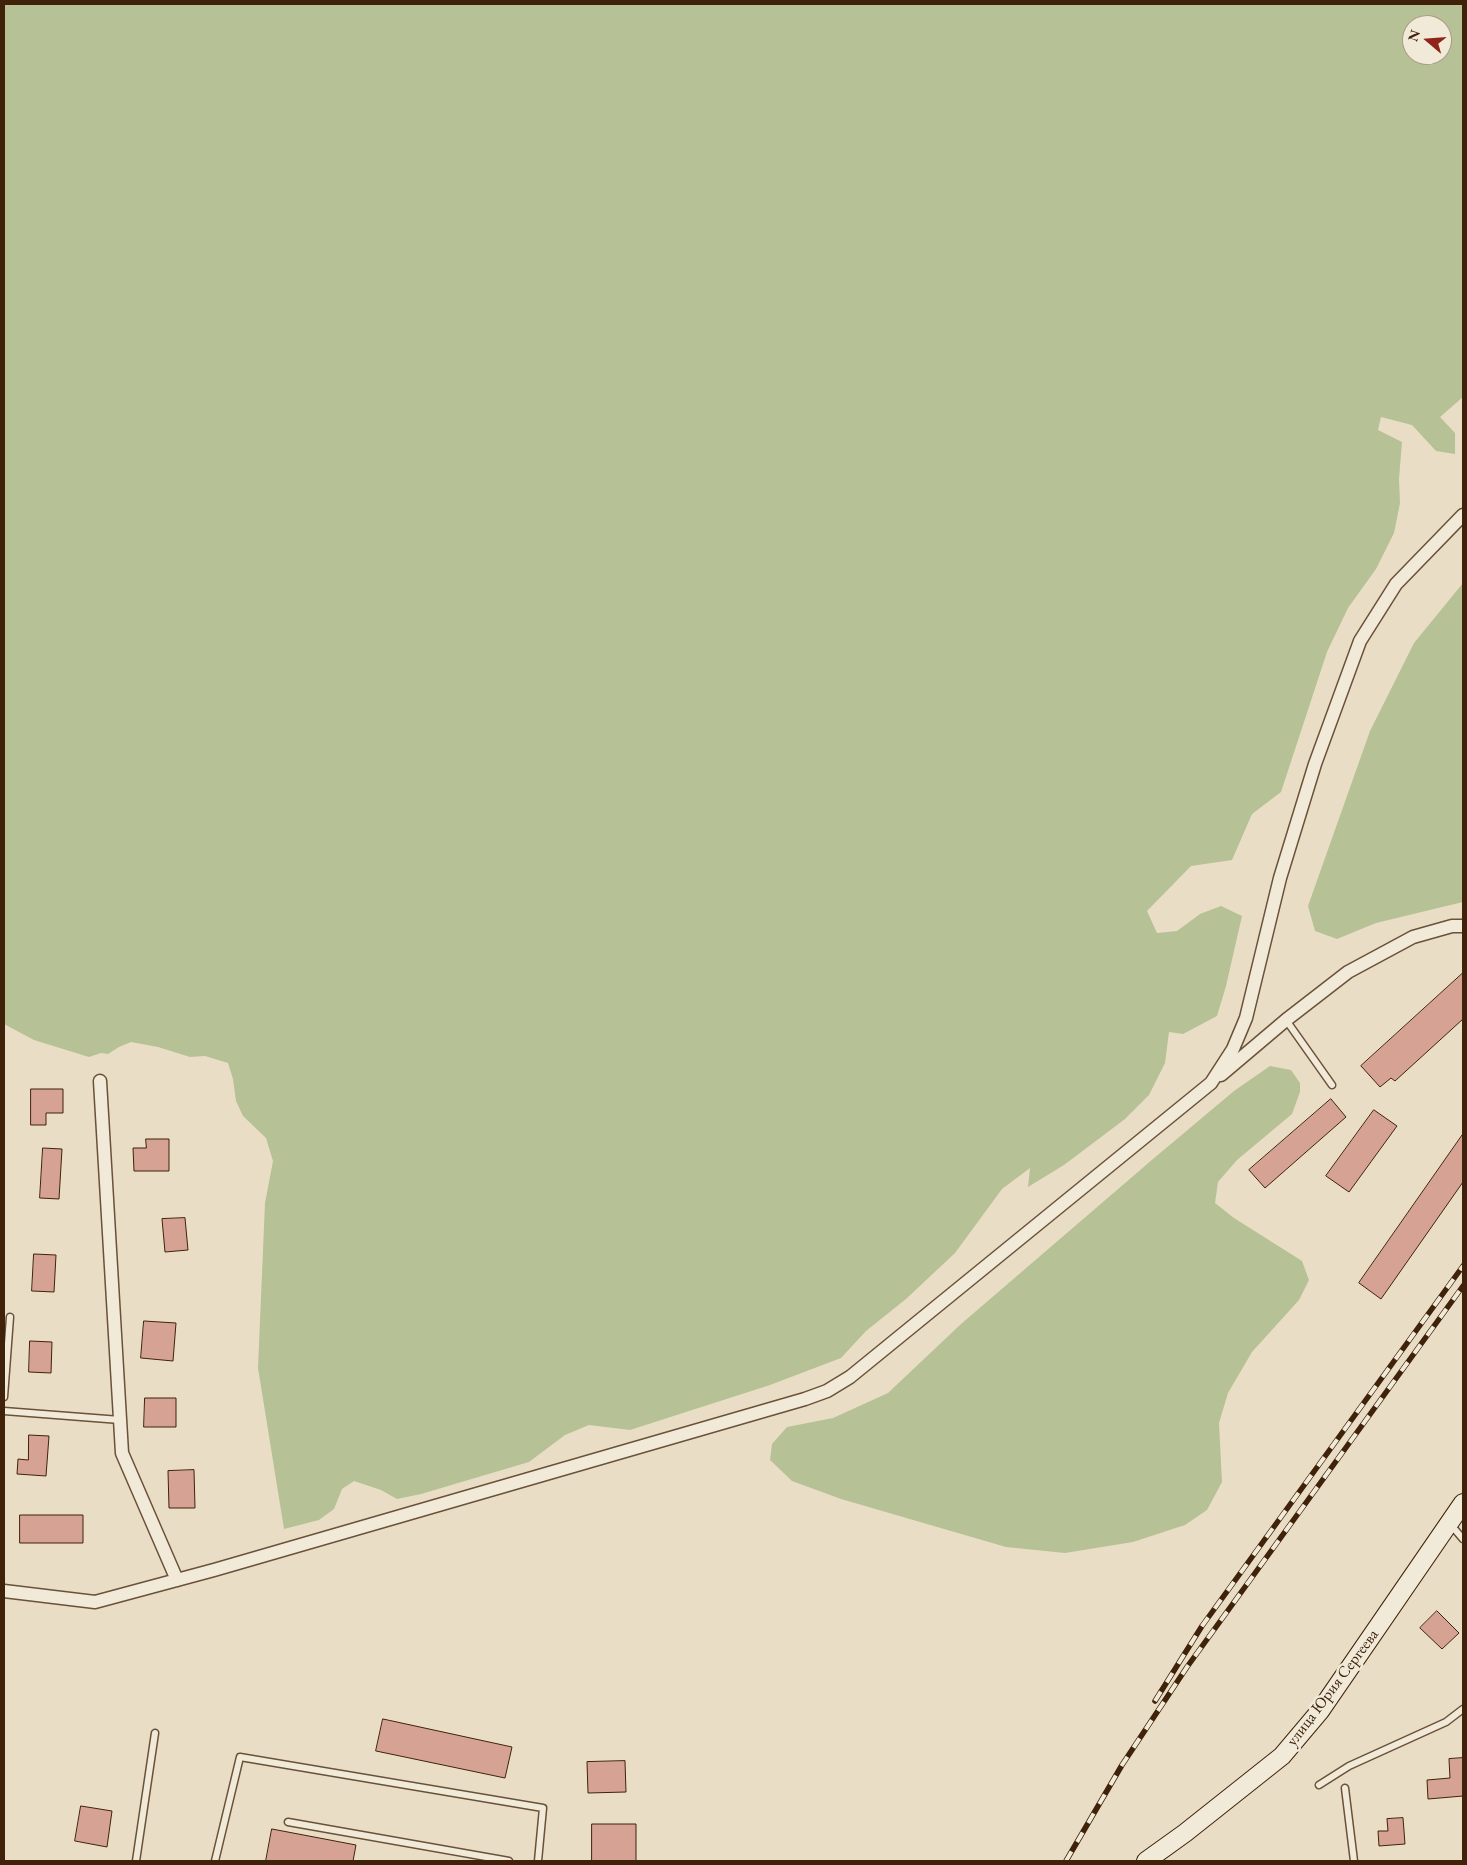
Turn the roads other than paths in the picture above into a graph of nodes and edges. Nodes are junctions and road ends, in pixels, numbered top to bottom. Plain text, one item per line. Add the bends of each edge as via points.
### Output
1 (1463, 515) edge
2 (1463, 926) edge
3 (1286, 1020) junction
4 (100, 1081) dead end
5 (1211, 1083) junction
6 (1332, 1085) dead end
7 (10, 1317) dead end
8 (4, 1396) edge
9 (4, 1411) edge
10 (120, 1420) junction
11 (1463, 1503) edge
12 (1450, 1523) junction
13 (1463, 1539) edge
14 (177, 1580) junction
15 (4, 1591) edge
16 (1463, 1709) edge
17 (155, 1733) dead end
18 (1319, 1785) dead end
19 (1345, 1788) dead end
20 (288, 1822) dead end
21 (136, 1861) edge
22 (215, 1861) edge
23 (509, 1861) edge
24 (538, 1861) edge
25 (1146, 1861) edge
26 (1354, 1861) edge

1 - 5 street via 1396,584 1360,641 1315,764 1283,868 1246,1018 1233,1049
2 - 3 street via 1413,937 1348,972
3 - 5 street
3 - 6 lane
4 - 10 street
5 - 14 street via 850,1377 827,1391
7 - 8 lane
9 - 10 lane
10 - 14 street via 122,1453
11 - 12 main road, улица Юрия Сергеева
12 - 13 lane
12 - 25 main road, улица Юрия Сергеева via 1320,1711 1282,1756
14 - 15 street via 94,1602
16 - 18 lane via 1446,1722 1349,1766
17 - 21 lane
19 - 26 lane
20 - 23 lane
22 - 24 lane via 240,1756 543,1808

